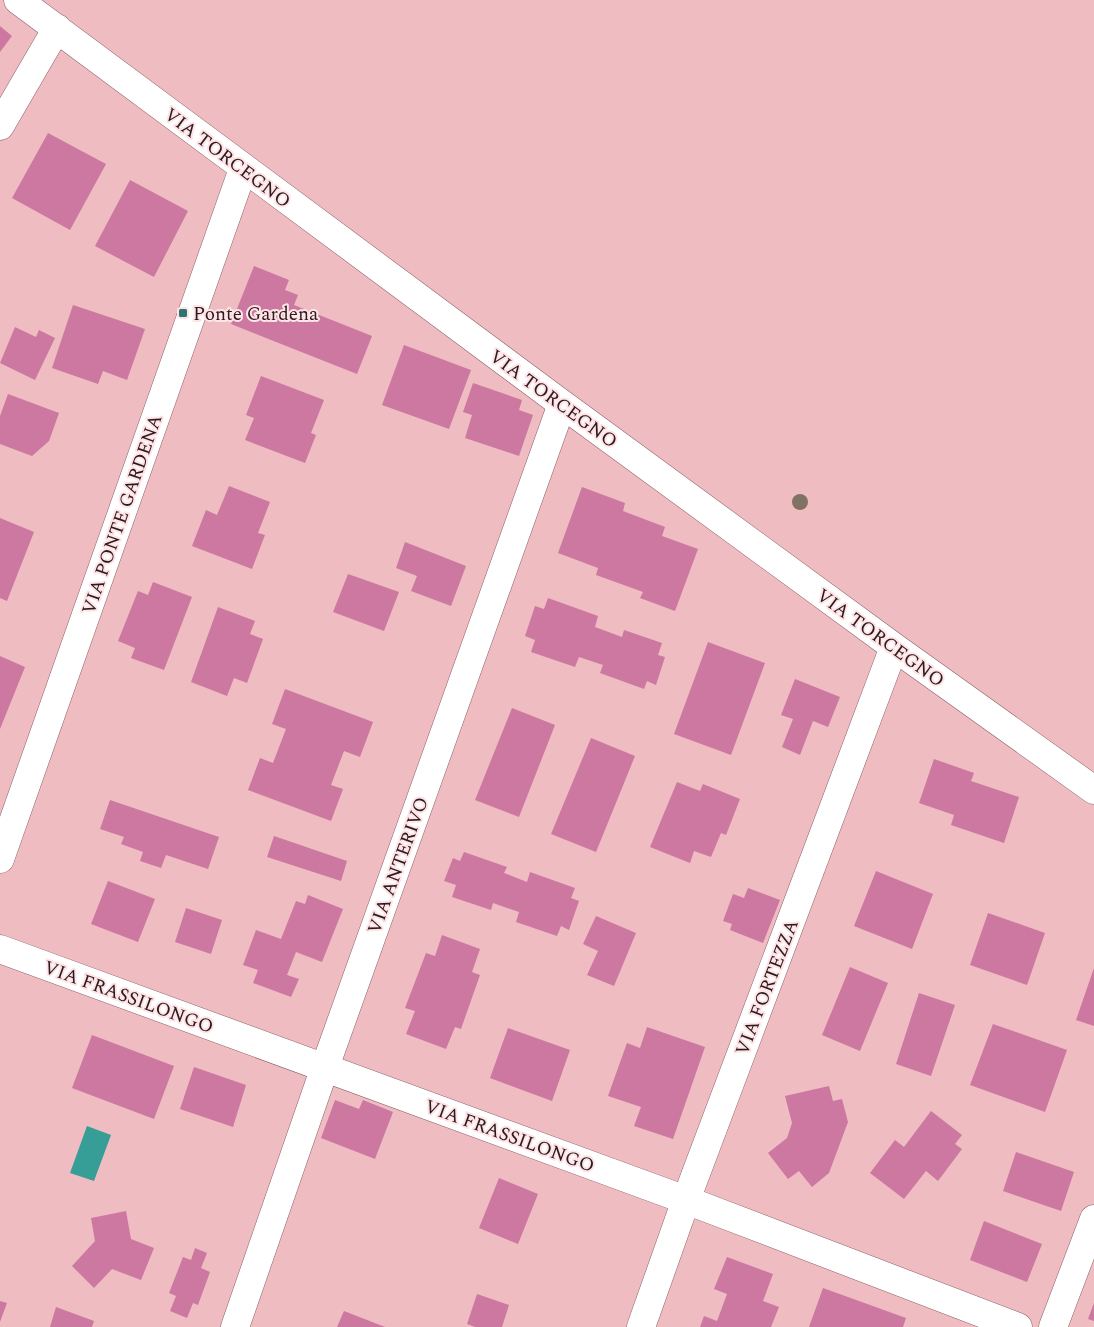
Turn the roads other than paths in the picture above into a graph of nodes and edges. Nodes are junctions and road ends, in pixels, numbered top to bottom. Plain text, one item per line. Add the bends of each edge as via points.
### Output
1 (18, 0) edge
2 (57, 28) junction
3 (0, 126) edge
4 (243, 168) junction
5 (562, 404) junction
6 (894, 647) junction
7 (1094, 790) edge
8 (0, 859) edge
9 (0, 949) edge
10 (325, 1067) junction
11 (686, 1200) junction
12 (1094, 1219) edge
13 (235, 1327) edge
14 (641, 1327) edge
15 (1018, 1327) edge
16 (1052, 1327) edge

1 - 2 street, VIA TORCEGNO
2 - 3 street
2 - 4 street, VIA TORCEGNO
4 - 5 street, VIA TORCEGNO
4 - 8 street, VIA PONTE GARDENA
5 - 6 street, VIA TORCEGNO
5 - 10 street, VIA ANTERIVO
6 - 7 street, VIA TORCEGNO
6 - 11 street, VIA FORTEZZA
9 - 10 street, VIA FRASSILONGO
10 - 11 street, VIA FRASSILONGO
10 - 13 street, VIA ANTERIVO
11 - 14 street, VIA FORTEZZA
11 - 15 street, VIA FRASSILONGO
12 - 16 street

